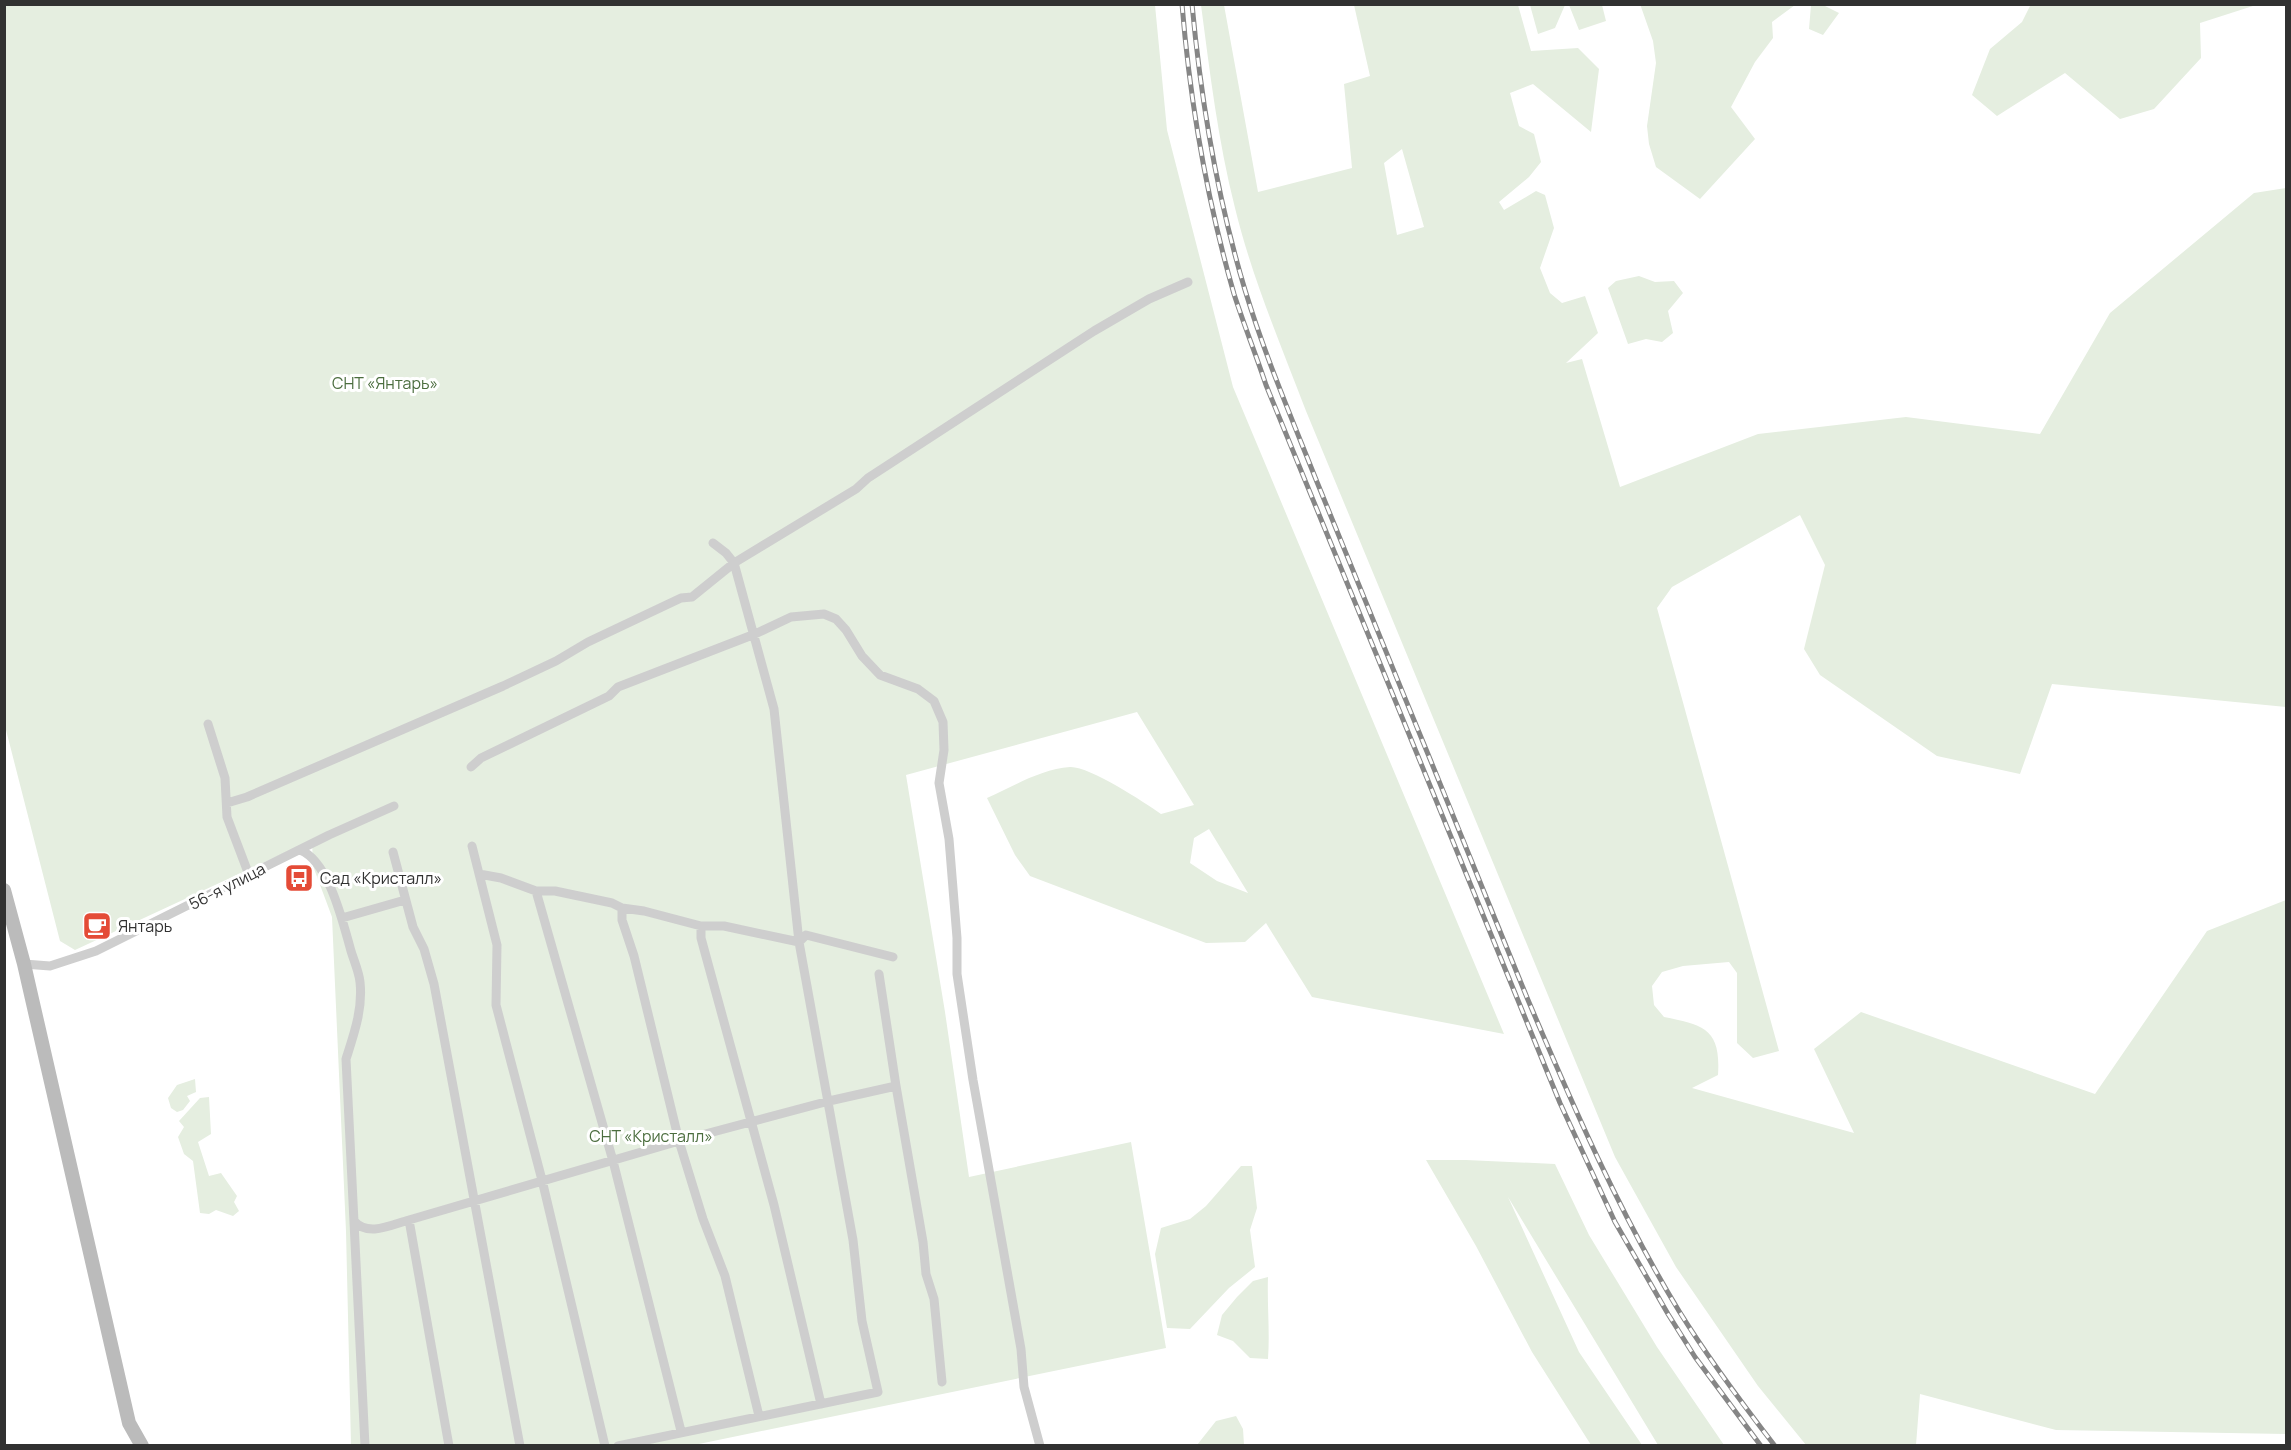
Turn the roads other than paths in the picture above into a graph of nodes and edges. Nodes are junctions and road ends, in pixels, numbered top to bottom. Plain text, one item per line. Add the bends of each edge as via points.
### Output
1 (1188, 282) dead end
2 (713, 543) dead end
3 (734, 563) junction
4 (755, 634) junction
5 (208, 724) dead end
6 (471, 767) dead end
7 (227, 803) junction
8 (394, 806) dead end
9 (472, 846) dead end
10 (300, 850) junction
11 (393, 852) dead end
12 (479, 874) junction
13 (249, 875) junction
14 (4, 890) edge
15 (536, 891) junction
16 (405, 900) junction
17 (622, 908) junction
18 (342, 918) junction
19 (700, 926) junction
20 (799, 942) junction
21 (893, 957) dead end
22 (24, 964) junction
23 (879, 974) dead end
24 (896, 1086) junction
25 (829, 1101) junction
26 (751, 1122) junction
27 (679, 1141) junction
28 (613, 1161) junction
29 (542, 1180) junction
30 (475, 1200) junction
31 (409, 1220) junction
32 (354, 1221) junction
33 (942, 1382) dead end
34 (822, 1404) junction
35 (759, 1416) junction
36 (681, 1431) junction
37 (142, 1446) edge
38 (365, 1446) edge
39 (449, 1446) edge
40 (520, 1446) edge
41 (605, 1446) edge
42 (618, 1446) edge
43 (1040, 1446) edge

1 - 3 street via 1149,298 1094,331 856,489
2 - 3 street
3 - 4 street
3 - 7 street via 692,597 681,598 492,691
4 - 6 street via 618,687 609,696 481,758
4 - 20 street via 774,709
4 - 43 street via 798,616 824,614 836,619 871,668 889,680 925,693 934,701 943,723 939,783 950,850 963,1020 1021,1349 1024,1387
5 - 7 street via 225,778
7 - 13 street via 227,817
8 - 10 street, 56-я улица
9 - 12 street
10 - 13 street, 56-я улица
10 - 18 street via 316,862
11 - 16 street
12 - 15 street
12 - 29 street via 497,945 496,1005
13 - 22 street, 56-я улица via 96,951 50,966
14 - 22 main road
15 - 17 street via 555,891
15 - 28 street
16 - 18 street
16 - 30 street via 434,984
17 - 19 street
17 - 27 street
18 - 32 street via 360,981 359,1016 346,1059
19 - 20 street via 724,926
19 - 26 street
20 - 21 street via 806,935
20 - 25 street
22 - 37 main road via 129,1424
23 - 24 street
24 - 25 street
24 - 33 street via 926,1274 934,1299
25 - 26 street
25 - 34 street via 853,1240 862,1321 878,1392
26 - 27 street
26 - 34 street
27 - 28 street
27 - 35 street via 725,1276
28 - 29 street
28 - 36 street
29 - 30 street
29 - 41 street
30 - 31 street
30 - 40 street
31 - 32 street via 369,1230
31 - 39 street
32 - 38 street
34 - 35 street
35 - 36 street
36 - 42 street

